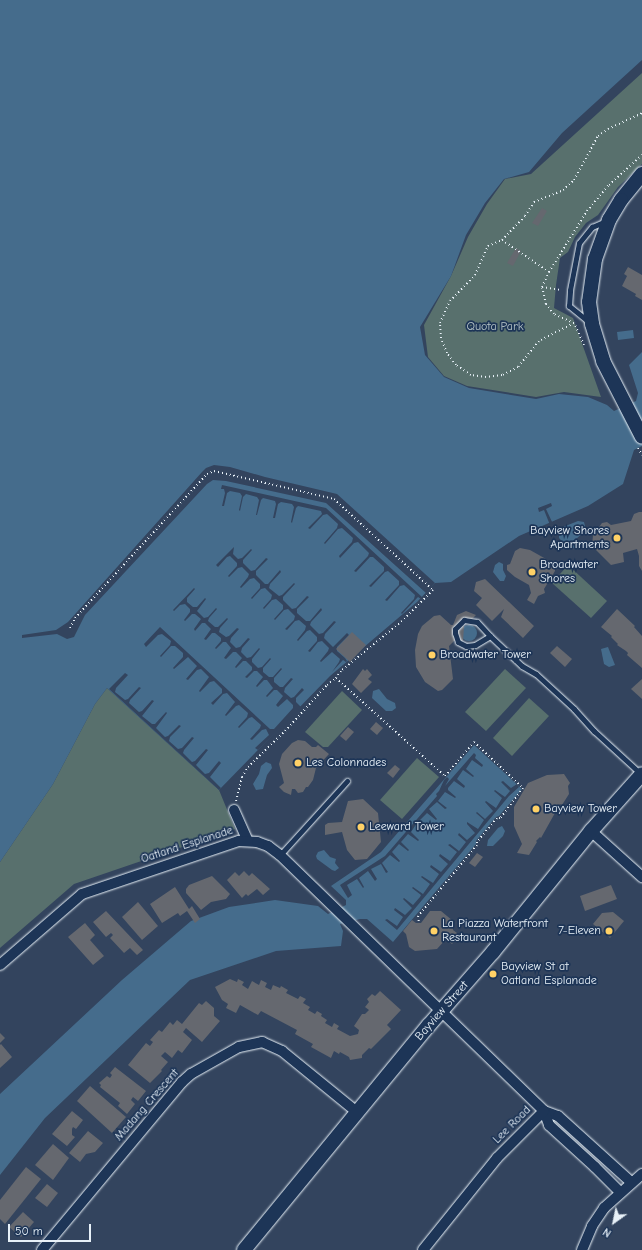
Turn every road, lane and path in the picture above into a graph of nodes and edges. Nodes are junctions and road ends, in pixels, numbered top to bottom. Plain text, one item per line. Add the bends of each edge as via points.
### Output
1 (642, 113) edge
2 (642, 174) edge
3 (609, 220) junction
4 (502, 240) junction
5 (549, 272) dead end
6 (542, 287) dead end
7 (570, 290) junction
8 (574, 323) dead end
9 (592, 324) junction
10 (640, 443) edge
11 (642, 455) edge
12 (70, 628) dead end
13 (490, 636) junction
14 (336, 678) junction
15 (642, 774) edge
16 (347, 781) dead end
17 (234, 810) joint
18 (591, 831) junction
19 (248, 841) junction
20 (280, 855) junction
21 (642, 877) edge
22 (419, 923) dead end
23 (0, 965) edge
24 (440, 1012) junction
25 (544, 1111) junction
26 (358, 1113) junction
27 (594, 1148) junction
28 (585, 1158) junction
29 (642, 1174) edge
30 (631, 1182) junction
31 (620, 1192) junction
32 (42, 1250) edge
33 (244, 1250) edge
34 (423, 1250) edge
35 (582, 1250) edge

1 - 4 path via 598,136 574,180 563,190 534,202 525,216
2 - 3 main road
3 - 7 lane via 592,227 580,243
3 - 9 main road via 592,272 589,302
4 - 5 path
4 - 8 path via 488,246 475,275 450,301 440,323 441,338 447,353 456,365 471,375 502,375 518,367 539,342
6 - 7 path
7 - 9 lane via 569,306
9 - 10 main road via 603,361
10 - 11 path
12 - 14 path via 74,618 201,480 214,472 334,499 433,590 402,621 341,671
13 - 13 lane via 473,620 464,620 455,629 458,642 466,646 475,645
13 - 15 lane via 522,666 536,674
14 - 17 path via 248,767 242,777
14 - 22 path via 445,776 474,742 524,788 418,916
15 - 18 main road, Bayview Street
16 - 20 lane
17 - 19 street
18 - 21 street
18 - 24 main road, Bayview Street via 493,952
19 - 20 street, Oatland Esplanade via 268,846
19 - 23 street, Oatland Esplanade via 239,841 204,852 82,894
20 - 24 street, Oatland Esplanade
24 - 25 street, Lee Road
24 - 26 main road, Bayview Street
25 - 27 street via 558,1116
25 - 28 street via 549,1125
25 - 34 street, Lee Road via 497,1158
26 - 32 street, Madang Crescent via 282,1051 262,1042 239,1047 191,1074 182,1082
26 - 33 main road, Bayview Street
27 - 28 lane
27 - 30 street
28 - 31 street
29 - 30 street
30 - 31 street
31 - 35 street via 604,1208 592,1226

